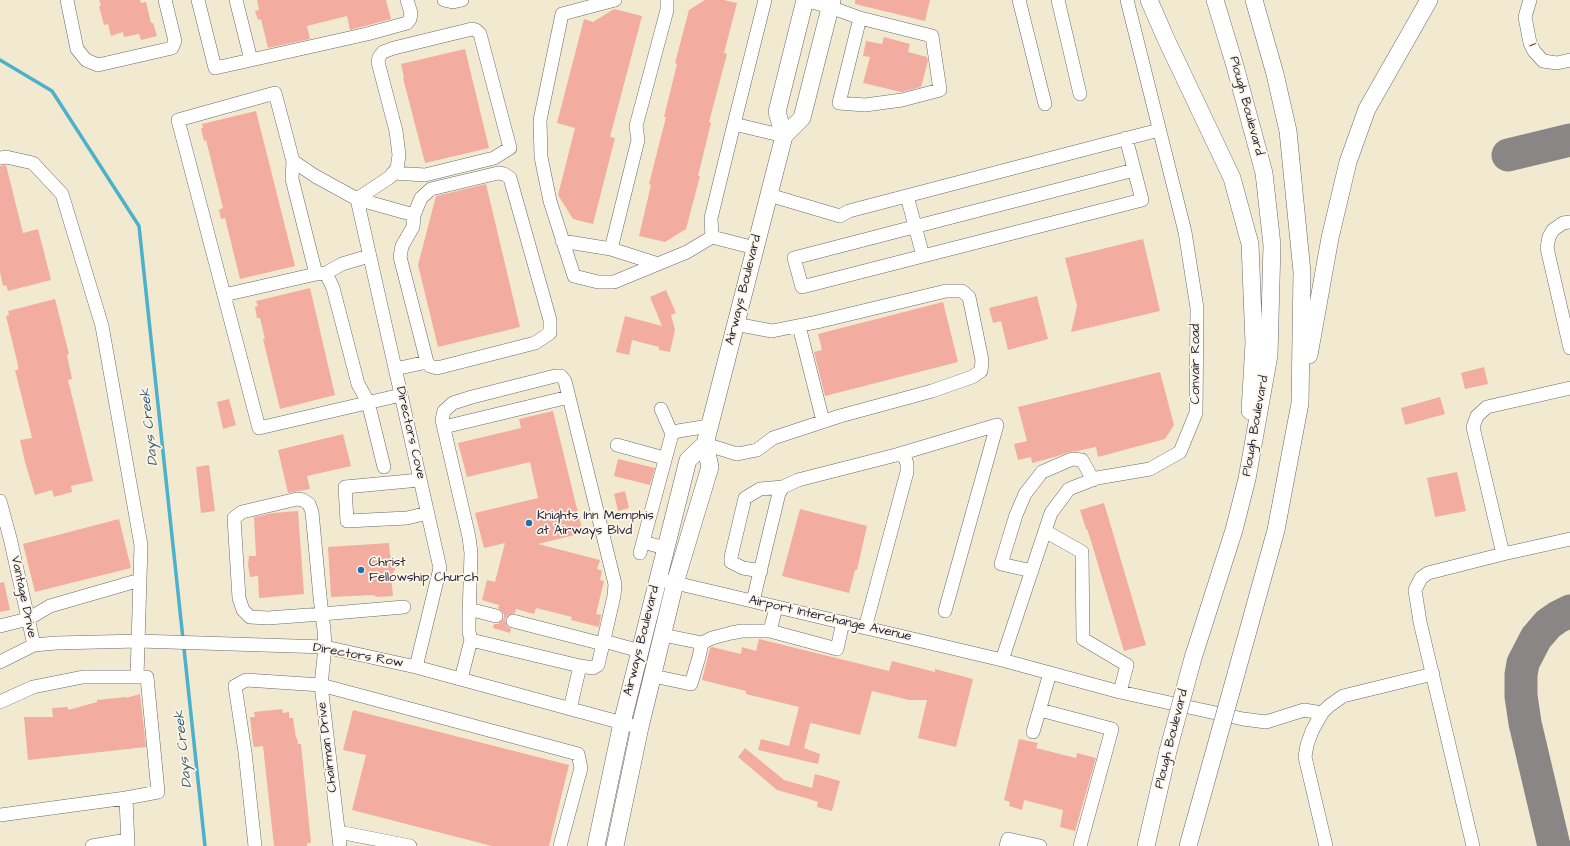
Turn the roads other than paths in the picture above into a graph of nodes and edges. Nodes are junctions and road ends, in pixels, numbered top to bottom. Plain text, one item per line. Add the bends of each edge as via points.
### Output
1 (68, 0) edge
2 (165, 0) edge
3 (198, 0) edge
4 (236, 0) edge
5 (407, 0) edge
6 (444, 0) edge
7 (462, 0) edge
8 (615, 0) edge
9 (667, 0) edge
10 (766, 0) edge
11 (805, 0) edge
12 (1019, 0) edge
13 (1058, 0) edge
14 (1127, 0) edge
15 (1149, 0) edge
16 (1215, 0) edge
17 (1254, 0) edge
18 (1429, 0) edge
19 (1530, 0) edge
20 (831, 3) edge
21 (860, 18) junction
22 (251, 60) junction
23 (1570, 60) edge
24 (1080, 94) dead end
25 (1045, 104) dead end
26 (734, 124) junction
27 (1159, 130) junction
28 (784, 136) junction
29 (1126, 138) junction
30 (0, 158) edge
31 (293, 161) junction
32 (1134, 170) junction
33 (393, 173) junction
34 (769, 195) junction
35 (907, 196) junction
36 (357, 198) junction
37 (414, 215) junction
38 (1570, 222) edge
39 (915, 227) junction
40 (712, 237) junction
41 (562, 241) junction
42 (755, 248) junction
43 (612, 249) junction
44 (370, 256) junction
45 (923, 256) junction
46 (658, 264) junction
47 (321, 274) junction
48 (224, 295) junction
49 (735, 324) junction
50 (799, 326) junction
51 (1570, 348) edge
52 (427, 362) junction
53 (395, 369) junction
54 (1570, 388) edge
55 (401, 395) junction
56 (569, 397) junction
57 (368, 402) junction
58 (1300, 403) junction
59 (661, 409) dead end
60 (823, 421) junction
61 (709, 426) junction
62 (444, 427) junction
63 (672, 434) junction
64 (705, 444) junction
65 (617, 445) dead end
66 (896, 455) junction
67 (664, 458) junction
68 (384, 467) dead end
69 (420, 480) junction
70 (1093, 480) junction
71 (1247, 480) junction
72 (783, 487) junction
73 (0, 501) edge
74 (428, 513) junction
75 (1045, 531) junction
76 (5, 539) edge
77 (1570, 539) edge
78 (665, 548) junction
79 (1503, 554) junction
80 (761, 571) junction
81 (1032, 571) junction
82 (658, 579) junction
83 (140, 580) junction
84 (675, 583) junction
85 (753, 601) junction
86 (404, 607) dead end
87 (776, 607) junction
88 (469, 609) junction
89 (946, 611) dead end
90 (322, 614) junction
91 (496, 616) dead end
92 (28, 618) junction
93 (513, 621) dead end
94 (843, 622) junction
95 (0, 626) edge
96 (865, 628) junction
97 (770, 631) junction
98 (663, 635) junction
99 (471, 640) junction
100 (139, 641) junction
101 (603, 643) junction
102 (702, 644) junction
103 (34, 645) junction
104 (325, 647) junction
105 (640, 651) junction
106 (1002, 660) junction
107 (0, 662) edge
108 (580, 666) junction
109 (416, 667) junction
110 (1050, 673) junction
111 (1433, 674) junction
112 (653, 676) junction
113 (137, 677) junction
114 (461, 679) junction
115 (321, 685) junction
116 (1120, 692) junction
117 (0, 702) edge
118 (570, 709) junction
119 (1040, 710) junction
120 (1322, 713) junction
121 (622, 723) junction
122 (640, 727) junction
123 (1034, 732) dead end
124 (126, 798) junction
125 (0, 816) edge
126 (339, 832) junction
127 (127, 843) edge
128 (92, 846) edge
129 (255, 846) edge
130 (340, 846) edge
131 (410, 846) edge
132 (560, 846) edge
133 (596, 846) edge
134 (615, 846) edge
135 (1006, 846) edge
136 (1040, 846) edge
137 (1080, 846) edge
138 (1146, 846) edge
139 (1188, 846) edge
140 (1326, 846) edge
141 (1474, 846) edge

1 - 2 street via 78,49 86,60 98,65 172,48 175,41
3 - 22 street via 215,68
4 - 22 street
5 - 22 street via 411,13 407,23
6 - 7 street
8 - 41 street via 562,14 540,120 541,157
9 - 43 street via 636,126 638,140
10 - 26 street
11 - 20 street
11 - 28 main road via 777,112
12 - 25 street
13 - 24 street
14 - 27 street, Convair Road
15 - 71 main road via 1232,178 1250,244 1254,343
16 - 71 main road, Plough Boulevard via 1264,173 1272,245 1269,355
17 - 58 main road via 1288,131 1302,272
18 - 58 main road via 1367,109 1348,162 1330,238
19 - 23 street, 1 via 1525,17 1534,51 1543,61 1557,63
20 - 21 street
20 - 28 main road via 802,118
21 - 21 street via 932,36 940,90 902,100 865,105 838,103
26 - 28 street
26 - 40 street via 711,218
27 - 29 street
27 - 70 street, Convair Road via 1185,232 1197,308 1196,413 1180,452 1150,469
28 - 34 main road, Airways Boulevard
29 - 32 street
29 - 35 street
30 - 83 street via 33,163 62,194 102,326 141,545
31 - 36 street via 314,176
31 - 47 street via 292,179
31 - 48 street via 275,93 178,120
32 - 39 street
32 - 45 street via 1142,200
33 - 33 street via 397,169 400,155 378,62 379,57 383,52 394,48 476,30 480,34 510,148 494,158 425,175
33 - 36 street
34 - 35 street via 840,216 849,211
34 - 42 main road, Airways Boulevard
35 - 39 street
36 - 37 street
36 - 44 street, Directors Cove
37 - 52 street via 413,228 402,246 400,257
37 - 52 street via 421,198 431,189 498,172 510,178 550,320 550,333 535,343 437,368
38 - 51 street via 1563,223 1553,230 1546,248
39 - 45 street
39 - 45 street via 794,258 802,287
40 - 42 street
40 - 46 street via 687,252
41 - 43 street
41 - 46 street via 574,276 598,282 614,282
42 - 49 main road, Airways Boulevard
43 - 46 street
44 - 47 street via 342,264
44 - 53 street, Directors Cove
47 - 48 street
47 - 57 street via 333,288 358,384
48 - 57 street via 258,428
49 - 50 street via 772,331
49 - 61 main road, Airways Boulevard
50 - 60 street
50 - 60 street via 946,291 962,291 968,297 982,360 981,371 972,377 932,391
52 - 53 street
53 - 55 street, Directors Cove
54 - 79 street via 1487,407 1480,412 1474,422 1474,435
55 - 57 street
55 - 69 street, Directors Cove
56 - 62 street
56 - 62 street via 565,381 561,376 555,376 453,403 444,411
56 - 101 street via 615,584
57 - 68 street
58 - 139 main road, bridge via 1276,530
59 - 63 street
60 - 64 street via 773,438 757,450 737,454
61 - 63 street
61 - 64 main road, Airways Boulevard
62 - 88 street via 469,537
63 - 67 street
64 - 78 main road, Airways Boulevard via 688,460
64 - 84 main road, Airways Boulevard via 710,467
65 - 67 street
66 - 72 street via 798,480
66 - 89 street via 997,425
66 - 96 street via 905,458 907,472
67 - 78 street via 641,548
69 - 74 street, Directors Cove
69 - 74 street via 345,487 347,521 406,518
70 - 75 street, Convair Road via 1069,489 1051,513
70 - 81 street via 1082,460 1072,459 1042,472 1025,494 1001,564
71 - 138 main road, Plough Boulevard, bridge via 1234,530 1193,658
72 - 80 street via 779,493
72 - 80 street via 760,489 745,498 731,562 743,568
73 - 76 street, Vantage Drive
74 - 109 street, Directors Cove via 440,568
75 - 81 street, Convair Road
75 - 116 street via 1082,552 1083,638 1127,665
76 - 92 street, Vantage Drive
77 - 79 street
78 - 82 main road, Airways Boulevard
79 - 111 street via 1428,573 1417,584 1416,603
80 - 85 street
81 - 106 street, Convair Road
82 - 84 street, Airport Interchange Avenue
82 - 105 main road, Airways Boulevard
83 - 92 street via 50,606
83 - 100 street
84 - 85 street, Airport Interchange Avenue
84 - 98 main road, Airways Boulevard
85 - 87 street, Airport Interchange Avenue
86 - 90 street
87 - 94 street, Airport Interchange Avenue
87 - 97 street
88 - 91 street
88 - 99 street
90 - 90 street via 312,512 309,504 297,499 238,514 234,518 234,525 239,598 247,615 257,618
90 - 104 street, Chairman Drive
92 - 95 street
92 - 103 street, Vantage Drive
93 - 101 street
94 - 96 street, Airport Interchange Avenue
94 - 97 street via 837,649
96 - 106 street, Airport Interchange Avenue
97 - 102 street via 731,633 712,638
98 - 102 street
98 - 112 main road, Airways Boulevard
99 - 108 street
99 - 114 street
100 - 103 street, Directors Row
100 - 104 street, Directors Row
100 - 113 street
101 - 105 street
101 - 108 street via 596,668
102 - 112 street via 690,684
103 - 107 street, Directors Row
104 - 109 street, Directors Row
104 - 115 street, Chairman Drive
105 - 121 main road, Airways Boulevard
106 - 110 street
108 - 118 street
109 - 114 street, Directors Row
110 - 116 street
110 - 119 street
111 - 120 street via 1343,696
111 - 141 street
112 - 122 main road, Airways Boulevard
113 - 117 street via 83,677 32,687
113 - 124 street via 147,677 158,792
114 - 118 street, Directors Row
115 - 126 street, Chairman Drive
115 - 129 street via 246,680 235,686
115 - 132 street via 578,754 581,768
116 - 120 street via 1266,722 1304,710
118 - 121 street, Directors Row
119 - 123 street
119 - 137 street via 1112,729
120 - 140 street via 1312,731 1305,757
121 - 122 street, Directors Row
121 - 133 main road, Airways Boulevard
122 - 134 main road, Airways Boulevard
124 - 125 street
124 - 127 street
126 - 130 street, Chairman Drive
126 - 131 street
127 - 128 street
135 - 136 street via 1008,839

